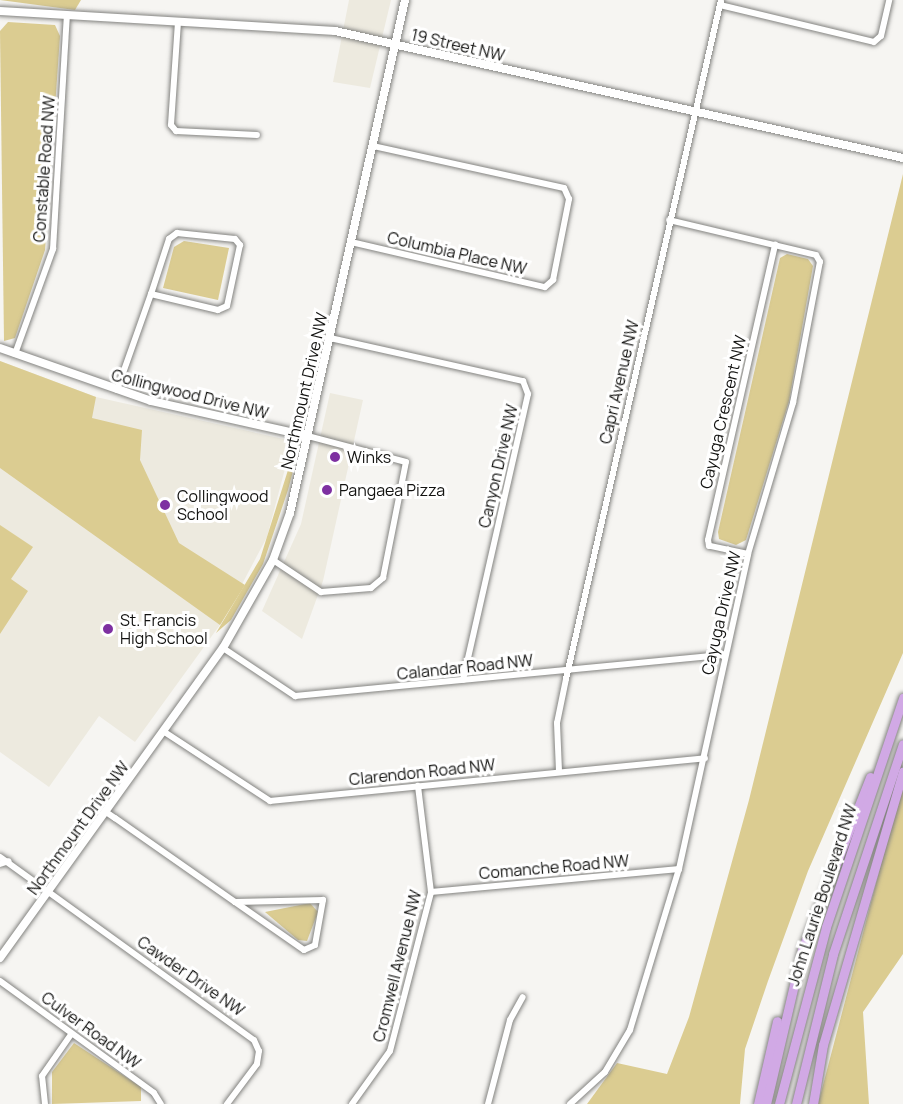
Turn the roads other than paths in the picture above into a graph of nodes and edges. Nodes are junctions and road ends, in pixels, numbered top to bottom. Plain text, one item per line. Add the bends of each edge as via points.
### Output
1 (405, 0) edge
2 (890, 0) edge
3 (720, 3) edge
4 (0, 11) edge
5 (67, 15) junction
6 (178, 22) junction
7 (395, 44) junction
8 (693, 113) junction
9 (257, 135) dead end
10 (372, 146) junction
11 (903, 158) edge
12 (669, 220) junction
13 (351, 243) junction
14 (775, 245) junction
15 (151, 294) junction
16 (330, 338) junction
17 (0, 348) edge
18 (15, 354) junction
19 (117, 390) junction
20 (308, 436) junction
21 (748, 554) junction
22 (273, 561) junction
23 (223, 648) junction
24 (724, 655) junction
25 (568, 670) junction
26 (463, 680) junction
27 (903, 698) edge
28 (890, 730) junction
29 (164, 731) junction
30 (903, 744) edge
31 (705, 758) junction
32 (559, 771) junction
33 (903, 771) edge
34 (418, 786) junction
35 (106, 812) junction
36 (0, 857) edge
37 (9, 861) junction
38 (0, 864) edge
39 (679, 869) junction
40 (49, 892) junction
41 (431, 892) junction
42 (235, 902) junction
43 (0, 958) edge
44 (0, 981) edge
45 (523, 997) dead end
46 (788, 998) junction
47 (72, 1033) junction
48 (45, 1104) edge
49 (161, 1104) edge
50 (227, 1104) edge
51 (352, 1104) edge
52 (488, 1104) edge
53 (570, 1104) edge
54 (758, 1104) edge
55 (766, 1104) edge
56 (779, 1104) edge
57 (796, 1104) edge
58 (813, 1104) edge

1 - 7 street, Northmount Drive NW
2 - 3 street via 881,36 874,42
3 - 8 street, Capri Avenue NW
4 - 5 street, 19 Street NW
5 - 6 street, 19 Street NW
5 - 18 street, Constable Road NW via 53,249
6 - 7 street, 19 Street NW via 335,32
6 - 9 street via 171,125 176,131
7 - 8 street, 19 Street NW
7 - 10 street, Northmount Drive NW
8 - 11 street, 19 Street NW
8 - 12 street, Capri Avenue NW
10 - 13 street, Northmount Drive NW
10 - 13 street, Columbia Place NW via 564,188 569,199 553,280 544,287
12 - 14 street, Cayuga Drive NW
12 - 25 street, Capri Avenue NW
13 - 16 street, Northmount Drive NW
14 - 21 street, Cayuga Crescent NW via 708,540 710,546
14 - 21 street, Cayuga Drive NW via 816,255 820,262 794,403
15 - 15 street via 218,310 227,306 240,245 235,239 177,233 169,239
15 - 19 street
16 - 20 street, Northmount Drive NW
16 - 26 street, Canyon Drive NW via 524,381 528,394
17 - 18 street, Collingwood Drive NW
18 - 19 street, Collingwood Drive NW
19 - 20 street, Collingwood Drive NW
20 - 22 street, Northmount Drive NW
20 - 22 street via 406,462 383,578 371,588 321,592
21 - 24 street, Cayuga Drive NW
22 - 23 street, Northmount Drive NW
23 - 26 street, Calandar Road NW via 295,696
23 - 29 street, Northmount Drive NW
24 - 25 street, Calandar Road NW
24 - 31 street, Cayuga Drive NW
25 - 26 street, Calandar Road NW
25 - 32 street, Capri Avenue NW via 557,723
27 - 28 main road, John Laurie Boulevard NW
28 - 46 main road via 813,919
28 - 56 main road, John Laurie Boulevard NW via 797,1022
29 - 34 street, Clarendon Road NW via 270,801
29 - 35 street, Northmount Drive NW
30 - 57 main road, John Laurie Boulevard NW via 833,954
31 - 32 street, Clarendon Road NW
31 - 39 street, Cayuga Drive NW
32 - 34 street, Clarendon Road NW
33 - 58 main road via 823,1045
34 - 41 street, Cromwell Avenue NW
35 - 40 street, Northmount Drive NW
35 - 42 street
36 - 37 street, Cawder Drive NW
37 - 38 street
37 - 40 street, Cawder Drive NW
39 - 41 street, Comanche Road NW
39 - 53 street, Cayuga Drive NW via 630,1030 605,1072
40 - 43 street, Northmount Drive NW
40 - 50 street, Cawder Drive NW via 254,1040 259,1052 257,1064
41 - 51 street, Cromwell Avenue NW via 390,1051
42 - 42 street via 322,900 315,945 304,950
44 - 47 street, Culver Road NW
45 - 52 street via 510,1020
46 - 54 main road via 767,1055
46 - 55 main road
47 - 48 street via 42,1076
47 - 49 street, Culver Road NW via 154,1093

